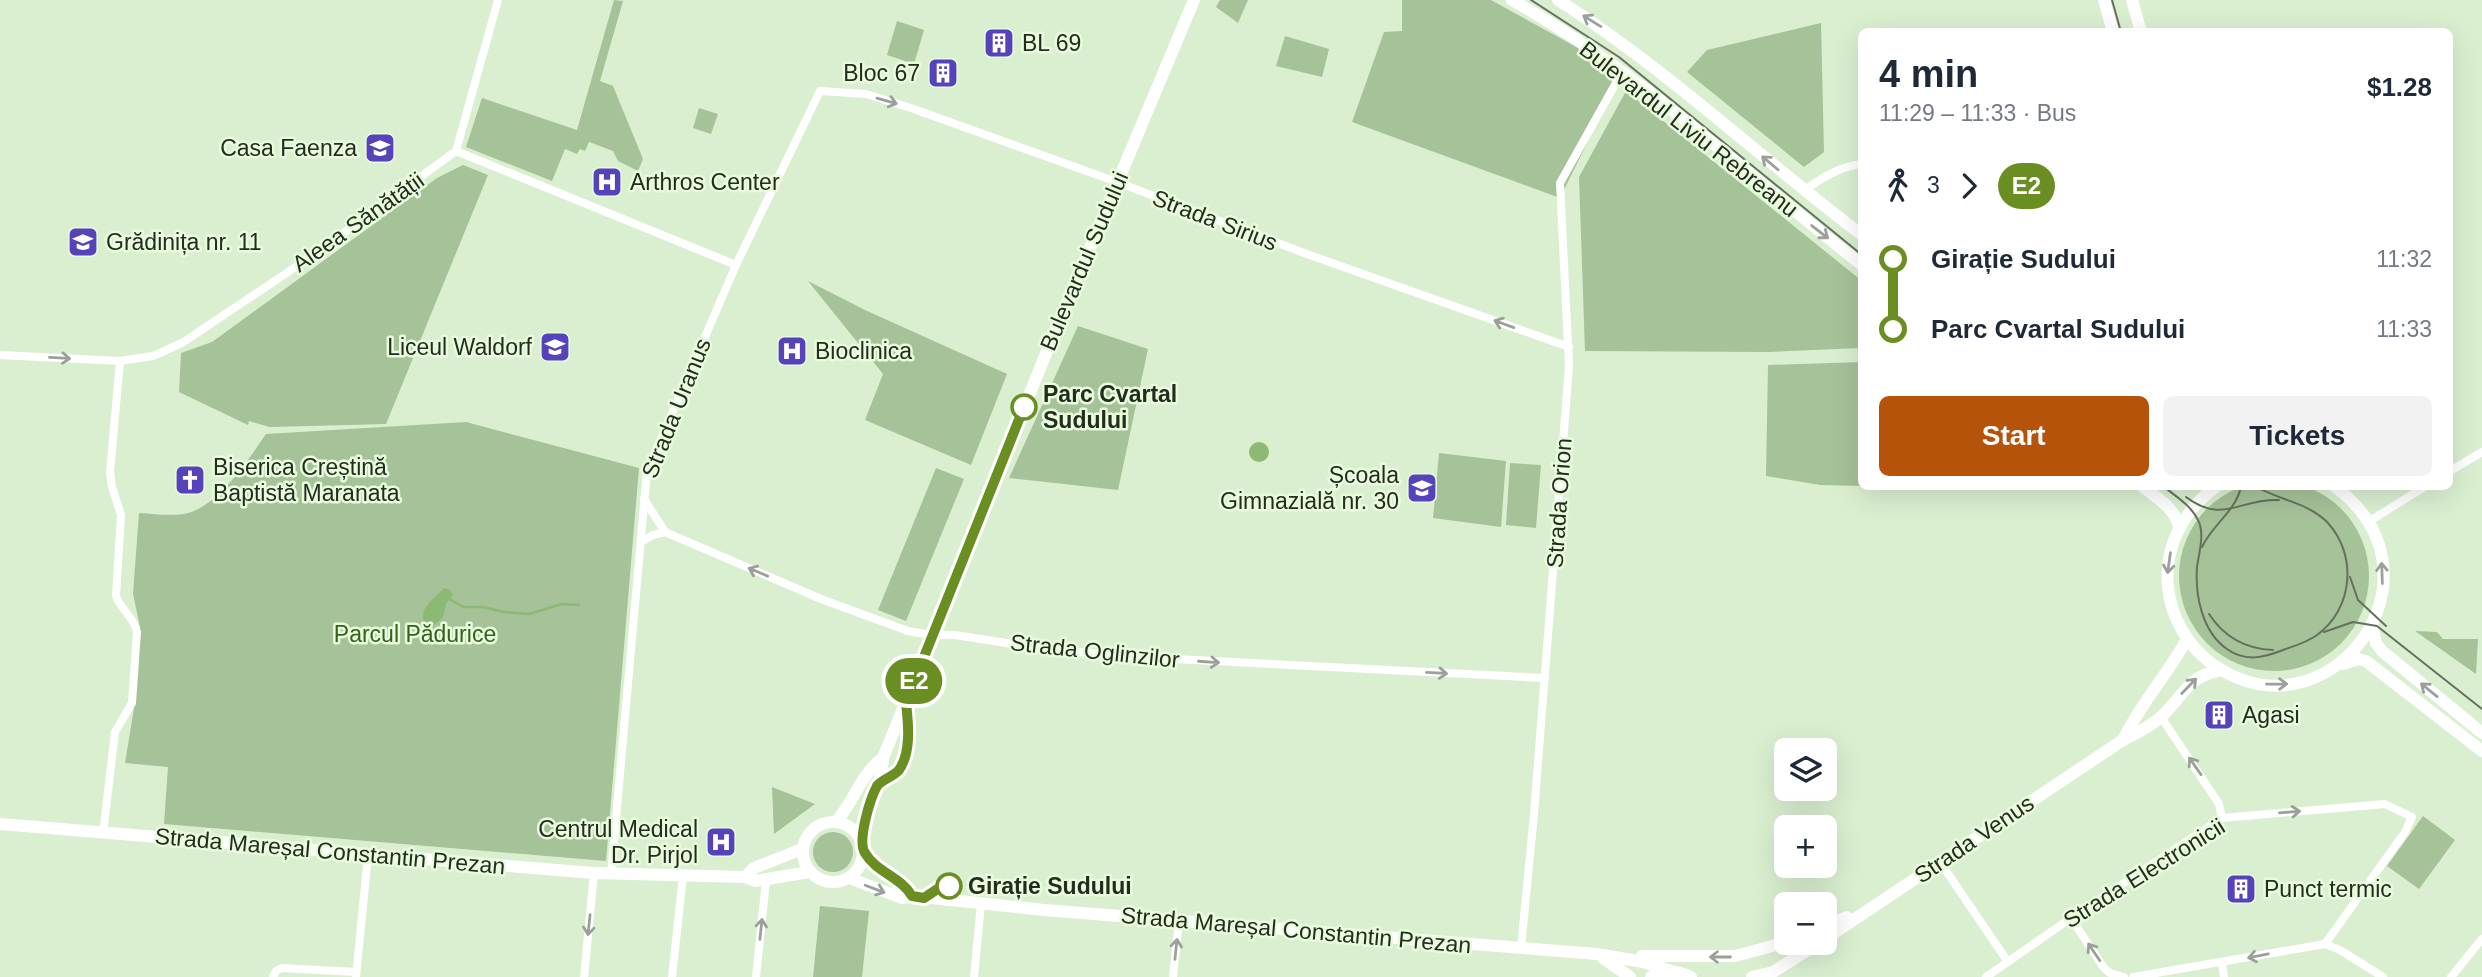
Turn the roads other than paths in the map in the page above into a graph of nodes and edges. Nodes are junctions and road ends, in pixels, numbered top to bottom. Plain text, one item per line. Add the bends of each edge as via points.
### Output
1 (498, 0) edge
2 (1194, 0) edge
3 (1512, 0) edge
4 (1558, 0) edge
5 (2104, 0) edge
6 (2132, 0) edge
7 (2112, 28) edge
8 (2140, 28) edge
9 (1622, 72) junction
10 (820, 91) joint
11 (456, 151) junction
12 (1858, 165) edge
13 (1117, 182) junction
14 (1804, 191) junction
15 (1858, 232) edge
16 (1858, 262) edge
17 (736, 265) junction
18 (1569, 347) junction
19 (0, 355) edge
20 (120, 361) junction
21 (2482, 452) edge
22 (2453, 469) edge
23 (2147, 490) edge
24 (2212, 490) edge
25 (2338, 490) edge
26 (2420, 490) edge
27 (643, 499) junction
28 (2368, 522) junction
29 (2179, 528) junction
30 (665, 532) junction
31 (641, 542) junction
32 (2372, 625) junction
33 (931, 635) junction
34 (2187, 639) junction
35 (2333, 668) junction
36 (2221, 670) junction
37 (1545, 678) junction
38 (2161, 717) junction
39 (2482, 733) edge
40 (2123, 740) junction
41 (2482, 751) edge
42 (883, 758) junction
43 (2222, 818) junction
44 (836, 822) junction
45 (0, 824) edge
46 (103, 834) junction
47 (862, 846) junction
48 (802, 849) junction
49 (368, 855) junction
50 (1940, 862) junction
51 (809, 872) junction
52 (594, 873) junction
53 (611, 874) junction
54 (683, 876) junction
55 (744, 877) junction
56 (849, 878) junction
57 (766, 881) junction
58 (912, 896) junction
59 (981, 904) junction
60 (1864, 911) junction
61 (2071, 918) junction
62 (1179, 921) junction
63 (1837, 921) edge
64 (1837, 930) edge
65 (2482, 939) edge
66 (2325, 944) junction
67 (1774, 946) edge
68 (1521, 948) junction
69 (1600, 955) junction
70 (1801, 955) edge
71 (2008, 962) junction
72 (2222, 962) junction
73 (1671, 971) junction
74 (356, 975) edge
75 (1771, 975) edge
76 (2221, 975) edge
77 (274, 977) edge
78 (584, 977) edge
79 (672, 977) edge
80 (757, 977) edge
81 (974, 977) edge
82 (1173, 977) edge
83 (1630, 977) edge
84 (1651, 977) edge
85 (1691, 977) edge
86 (1752, 977) edge
87 (1986, 977) edge
88 (2124, 977) edge
89 (2133, 977) edge
90 (2383, 977) edge
91 (2451, 977) edge

1 - 11 street
2 - 13 main road, Bulevardul Sudului
3 - 9 main road, Bulevardul Liviu Rebreanu
14 -> 4 main road, Bulevardul Liviu Rebreanu via 1655,67
5 - 7 main road
6 - 8 main road
9 -> 16 main road, Bulevardul Liviu Rebreanu
9 - 18 street, Strada Orion via 1560,183
10 -> 13 street, Strada Sirius via 866,94
10 - 17 street, Strada Uranus
11 - 17 street
11 - 20 street, Aleea Sănătății via 183,343 153,356
12 - 14 street via 1843,168
18 -> 13 street, Strada Sirius
13 - 33 main road, Bulevardul Sudului
14 - 15 main road, Bulevardul Liviu Rebreanu
17 - 27 street, Strada Uranus via 647,471
18 - 37 street, Strada Orion
19 -> 20 street, Aleea Sănătății
20 - 46 street via 110,472 121,515 116,596 137,632 132,703 115,732
21 - 22 street
23 - 29 main road via 2168,508
24 - 29 main road
25 - 28 main road
26 - 28 street
27 - 30 street
27 - 31 street, Strada Uranus
32 -> 28 main road via 2381,600 2383,569
29 -> 34 main road via 2169,557 2168,588 2176,620
30 - 31 street
33 -> 30 street, Strada Oglinzilor via 908,632 821,599
31 - 53 street, Strada Uranus
32 - 35 main road
39 -> 32 main road via 2382,651
33 -> 37 street, Strada Oglinzilor via 1044,649 1252,664
33 - 42 main road, Bulevardul Sudului
34 - 36 main road
34 - 40 main road, Strada Venus
36 -> 35 main road via 2252,682 2280,684
35 - 41 main road via 2352,660 2366,661
38 -> 36 main road, Strada Venus via 2193,680
37 - 68 street, Strada Orion
38 - 40 main road, Strada Venus
43 -> 38 street via 2219,804
40 - 50 main road, Strada Venus
42 - 44 main road, Bulevardul Sudului via 874,764
42 - 47 main road, Bulevardul Sudului
43 - 61 street, Strada Electronicii
43 -> 66 street, Strada Electronicii via 2385,804 2412,817
44 - 47 main road via 852,828
44 - 48 main road via 817,825
45 - 46 main road, Strada Mareșal Constantin Prezan
46 - 49 main road, Strada Mareșal Constantin Prezan
47 - 56 main road via 857,871
47 - 58 main road via 888,874 907,886
48 - 51 main road
48 - 55 main road via 754,868
49 - 52 main road, Strada Mareșal Constantin Prezan
49 - 74 street
50 - 60 main road, Strada Venus
50 - 71 street
51 - 56 main road via 832,883
51 - 57 main road, Strada Mareșal Constantin Prezan
52 - 53 main road, Strada Mareșal Constantin Prezan
52 -> 78 street
53 - 54 main road, Strada Mareșal Constantin Prezan
54 - 55 main road, Strada Mareșal Constantin Prezan
54 - 79 street
55 - 57 main road, Strada Mareșal Constantin Prezan
56 -> 58 main road, Strada Mareșal Constantin Prezan via 902,898
80 -> 57 street
58 - 59 main road, Strada Mareșal Constantin Prezan
59 - 62 main road, Strada Mareșal Constantin Prezan
59 - 81 street
60 - 63 main road
60 - 64 main road, Strada Venus
61 - 71 street, Strada Electronicii
88 -> 61 street via 2104,968
62 - 68 main road, Strada Mareșal Constantin Prezan
82 -> 62 street
65 - 91 street
66 -> 72 street
66 - 90 street
67 -> 69 main road via 1735,956
68 - 69 main road, Strada Mareșal Constantin Prezan
69 - 73 main road, Strada Mareșal Constantin Prezan
69 - 83 main road, Strada Mareșal Constantin Prezan
70 - 75 main road
71 - 87 street, Strada Electronicii
72 - 76 street
72 - 89 street
73 - 84 main road
73 - 85 main road, Strada Mareșal Constantin Prezan
74 - 77 street via 282,968
75 - 86 main road

